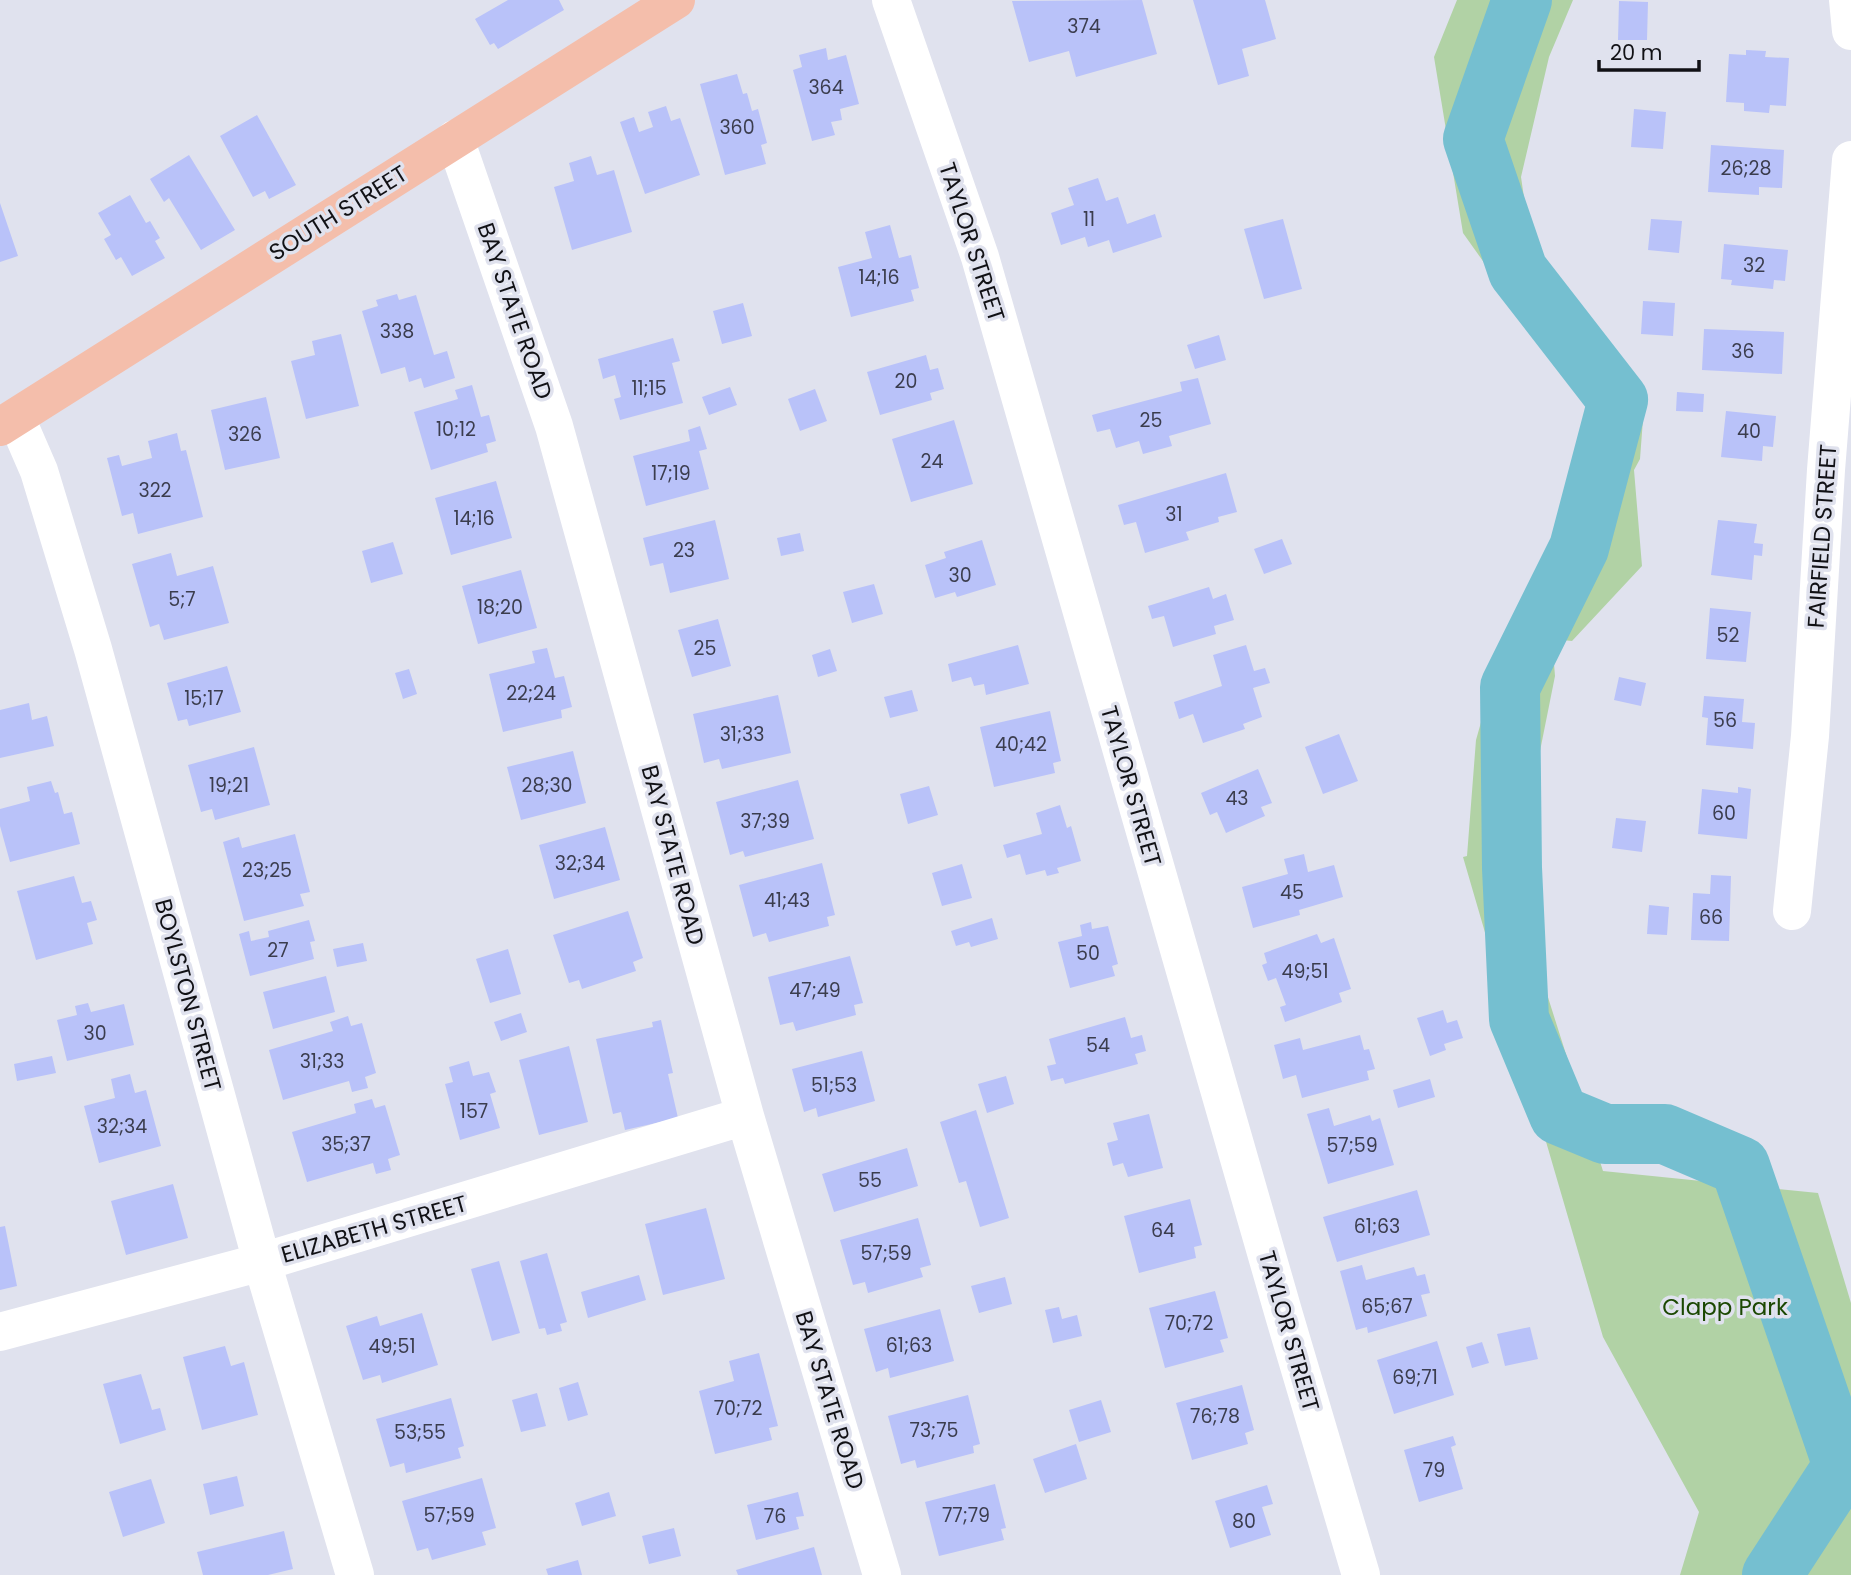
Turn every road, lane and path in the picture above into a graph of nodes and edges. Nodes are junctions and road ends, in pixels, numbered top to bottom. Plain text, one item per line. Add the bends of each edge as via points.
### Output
1 (676, 0) edge
2 (891, 0) edge
3 (1849, 0) edge
4 (1851, 30) edge
5 (455, 139) junction
6 (1851, 160) edge
7 (8, 423) edge
8 (1792, 911) dead end
9 (745, 1116) junction
10 (262, 1262) junction
11 (0, 1332) edge
12 (355, 1575) edge
13 (882, 1575) edge
14 (1361, 1575) edge

1 - 5 highway, SOUTH STREET
2 - 14 street, TAYLOR STREET via 980,257
3 - 4 street
5 - 7 highway, SOUTH STREET
5 - 9 street, BAY STATE ROAD via 554,426
6 - 8 street, FAIRFIELD STREET via 1810,736
7 - 10 street, BOYLSTON STREET via 30,444 93,649
9 - 10 street, ELIZABETH STREET
9 - 13 street, BAY STATE ROAD
10 - 11 street, ELIZABETH STREET
10 - 12 street, BOYLSTON STREET

